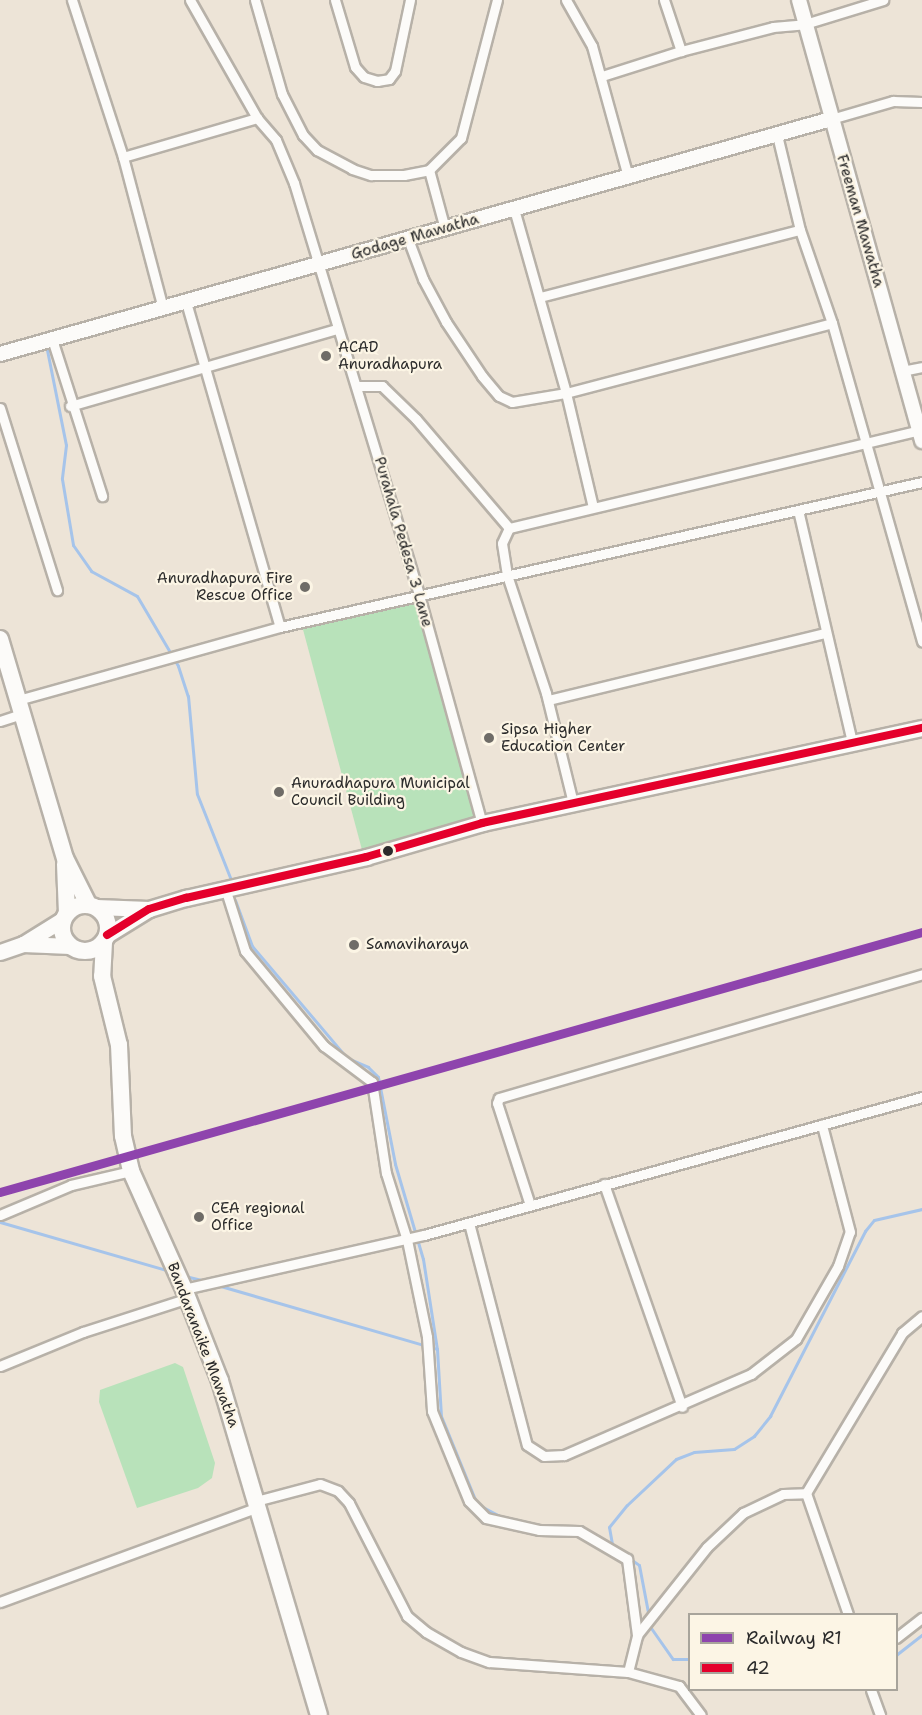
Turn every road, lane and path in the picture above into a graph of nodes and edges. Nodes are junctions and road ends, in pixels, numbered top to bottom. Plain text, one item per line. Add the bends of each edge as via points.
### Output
1 (72, 0) edge
2 (190, 0) edge
3 (255, 0) edge
4 (335, 0) edge
5 (410, 0) edge
6 (497, 0) edge
7 (566, 0) edge
8 (664, 0) edge
9 (799, 0) edge
10 (883, 0) edge
11 (805, 24) junction
12 (681, 51) junction
13 (602, 76) junction
14 (922, 102) edge
15 (257, 118) junction
16 (831, 120) junction
17 (777, 135) junction
18 (123, 157) junction
19 (429, 170) junction
20 (628, 177) junction
21 (514, 209) junction
22 (444, 229) junction
23 (800, 230) junction
24 (408, 239) junction
25 (317, 264) junction
26 (540, 297) junction
27 (186, 302) junction
28 (163, 308) junction
29 (832, 323) junction
30 (336, 329) junction
31 (52, 339) junction
32 (0, 354) edge
33 (205, 366) junction
34 (922, 367) edge
35 (902, 371) junction
36 (357, 386) junction
37 (566, 393) junction
38 (70, 406) junction
39 (0, 408) edge
40 (921, 435) edge
41 (866, 443) junction
42 (922, 482) edge
43 (880, 491) junction
44 (102, 496) dead end
45 (593, 507) junction
46 (798, 510) junction
47 (509, 528) junction
48 (507, 575) junction
49 (57, 590) dead end
50 (419, 595) junction
51 (280, 627) junction
52 (825, 633) junction
53 (0, 639) edge
54 (922, 642) edge
55 (548, 700) junction
56 (20, 707) junction
57 (0, 720) edge
58 (922, 728) edge
59 (852, 742) junction
60 (573, 803) junction
61 (482, 823) junction
62 (65, 858) junction
63 (225, 888) junction
64 (92, 906) junction
65 (149, 909) junction
66 (64, 917) junction
67 (106, 939) junction
68 (23, 944) junction
69 (75, 949) junction
70 (0, 952) edge
71 (922, 974) edge
72 (102, 976) junction
73 (922, 1097) edge
74 (822, 1125) junction
75 (131, 1171) junction
76 (604, 1185) junction
77 (530, 1205) junction
78 (0, 1215) edge
79 (469, 1223) junction
80 (410, 1239) junction
81 (186, 1294) junction
82 (922, 1316) edge
83 (0, 1366) edge
84 (682, 1407) junction
85 (806, 1493) junction
86 (257, 1504) junction
87 (0, 1602) edge
88 (848, 1613) edge
89 (922, 1618) edge
90 (637, 1635) junction
91 (898, 1637) edge
92 (628, 1672) junction
93 (872, 1691) edge
94 (319, 1715) edge
95 (701, 1715) edge
96 (880, 1715) edge

1 - 18 street
2 - 15 street, Purahala Pedesa 3 Lane
3 - 19 street via 290,116 318,150 371,175
4 - 5 street via 355,67 364,77 377,81 389,79 395,71
6 - 19 street via 466,126 452,151
7 - 13 street via 577,14
8 - 12 street
9 - 11 street, Freeman Mawatha
10 - 11 street
11 - 12 street via 773,27
11 - 16 street, Freeman Mawatha
12 - 13 street
13 - 20 street
14 - 16 street via 893,101
15 - 18 street
15 - 25 street, Purahala Pedesa 3 Lane via 276,140 294,183
16 - 17 street, Godage Mawatha
16 - 35 street, Freeman Mawatha
17 - 20 street, Godage Mawatha
17 - 23 street
18 - 28 street
19 - 22 street
20 - 21 street, Godage Mawatha
21 - 22 street, Godage Mawatha
21 - 26 street
22 - 24 street, Godage Mawatha
23 - 26 street
23 - 29 street
24 - 25 street, Godage Mawatha
24 - 37 street via 423,279 447,322 499,396 512,402
25 - 27 street, Godage Mawatha
25 - 30 street, Purahala Pedesa 3 Lane
26 - 37 street
27 - 28 street, Godage Mawatha
27 - 33 street
28 - 31 street, Godage Mawatha
29 - 37 street
29 - 41 street
30 - 33 street
30 - 36 street, Purahala Pedesa 3 Lane
31 - 32 street, Godage Mawatha
31 - 38 street
33 - 38 street
33 - 51 street
34 - 35 street
35 - 40 street, Freeman Mawatha
36 - 47 street via 382,386 416,419
36 - 50 street, Purahala Pedesa 3 Lane
37 - 45 street
38 - 44 street
39 - 49 street
40 - 41 street
41 - 43 street
41 - 45 street
42 - 43 street
43 - 46 street
43 - 54 street
45 - 47 street
46 - 48 street
46 - 52 street
47 - 48 street via 502,543
48 - 50 street
48 - 55 street
50 - 51 street
50 - 61 street, Purahala Pedesa 3 Lane
51 - 56 street via 159,660
52 - 55 street
52 - 59 street
53 - 56 highway
55 - 60 street
56 - 57 street
56 - 62 highway
58 - 59 main road
59 - 60 main road
60 - 61 main road
61 - 63 main road via 366,857
62 - 64 highway
62 - 66 highway
63 - 65 main road
63 - 80 street via 245,951 324,1046 372,1082 386,1173
64 - 65 main road
64 - 66 highway
64 - 67 highway via 106,919
65 - 67 main road
66 - 68 main road
66 - 69 highway
67 - 69 highway
67 - 72 highway, Bandaranaike Mawatha
68 - 69 main road
68 - 70 main road
69 - 72 highway, Bandaranaike Mawatha
71 - 77 street via 499,1098 496,1103
72 - 75 highway, Bandaranaike Mawatha via 119,1045 123,1136
73 - 74 street
74 - 76 street
74 - 84 street via 850,1232 838,1266 786,1350 751,1374
75 - 78 street via 71,1185
75 - 81 highway, Bandaranaike Mawatha
76 - 77 street
76 - 84 street
77 - 79 street
79 - 80 street
79 - 84 street via 527,1445 544,1456 564,1455
80 - 81 street
80 - 90 street via 427,1337 432,1411 469,1501 486,1518 539,1530 579,1531 627,1559
81 - 83 street
81 - 86 highway, Bandaranaike Mawatha via 220,1381
82 - 85 street via 902,1333
85 - 88 street
85 - 90 street via 783,1494 743,1513 707,1547
86 - 87 street
86 - 92 street via 320,1484 338,1491 349,1503 407,1616 461,1652 489,1662
86 - 94 highway, Bandaranaike Mawatha
89 - 91 street
90 - 92 street
92 - 95 street via 679,1686
93 - 96 street

